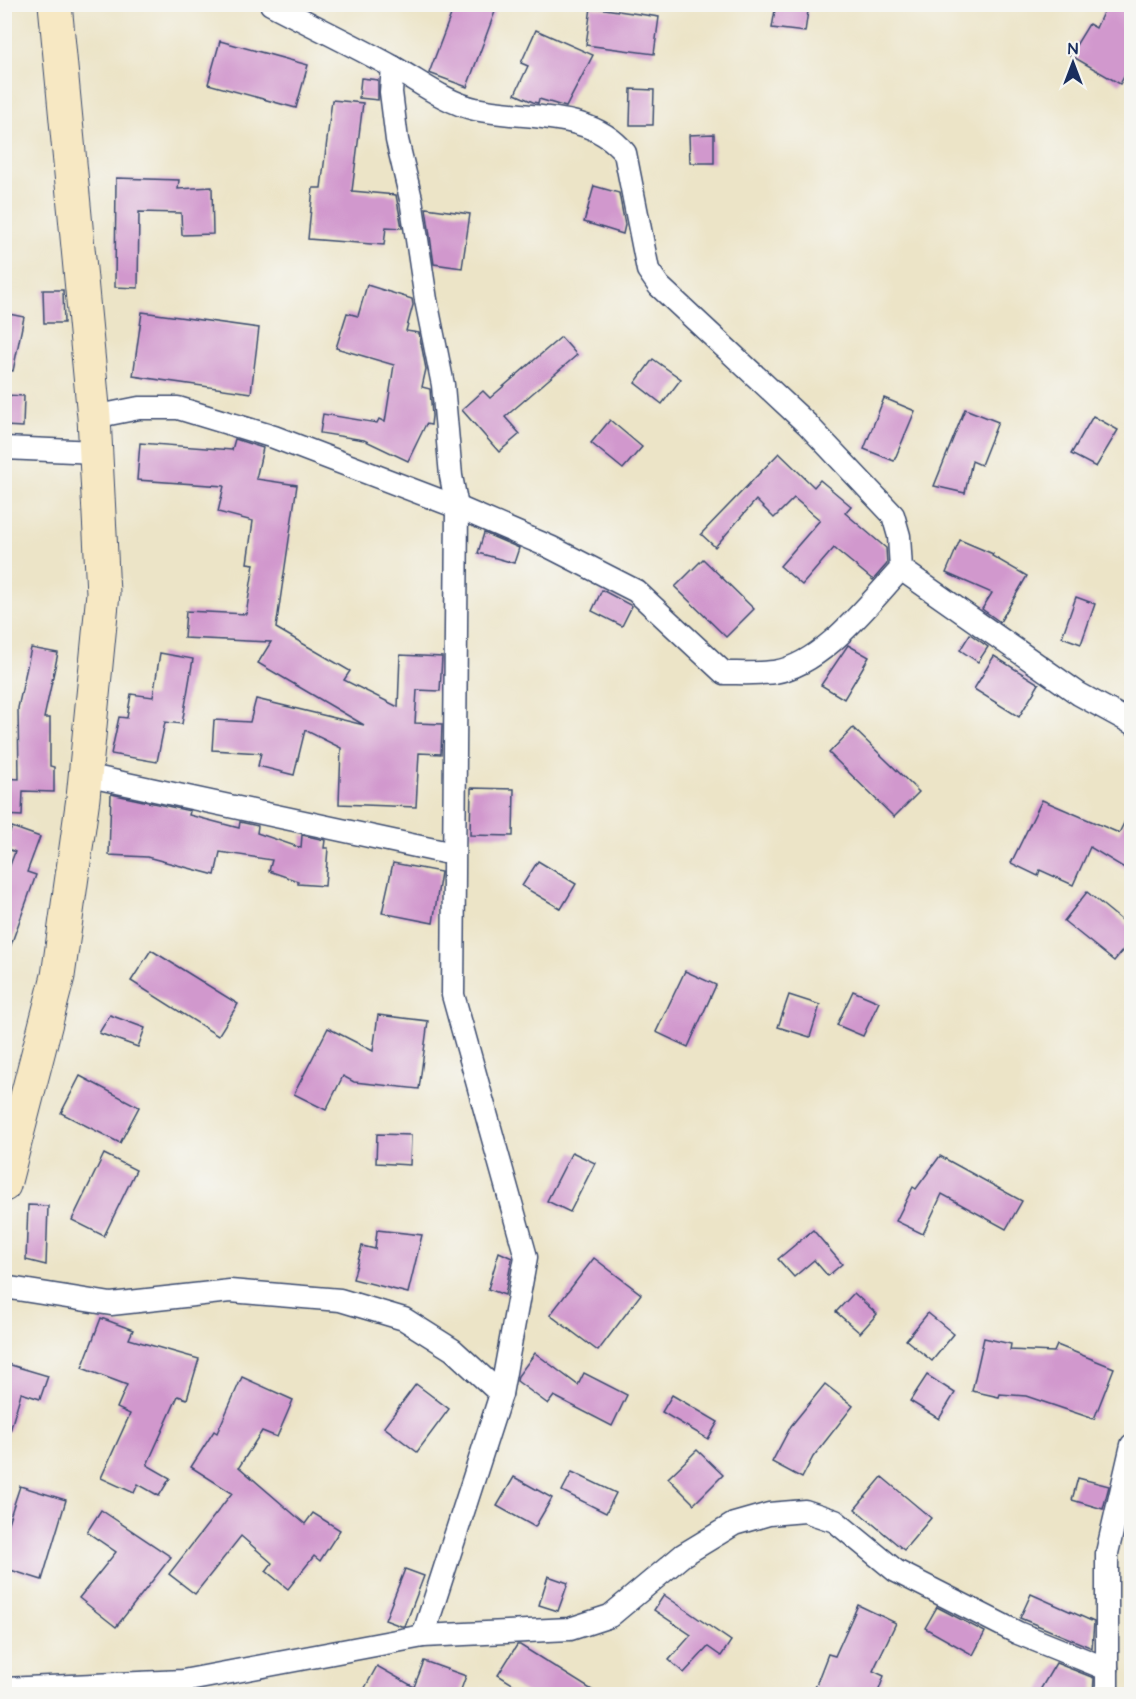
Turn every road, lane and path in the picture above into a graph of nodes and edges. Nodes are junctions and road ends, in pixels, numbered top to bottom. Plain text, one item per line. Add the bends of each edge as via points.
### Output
1 (55, 4) edge
2 (271, 4) edge
3 (393, 67) junction
4 (94, 417) junction
5 (4, 448) edge
6 (96, 452) junction
7 (458, 507) junction
8 (901, 569) junction
9 (1131, 723) edge
10 (86, 775) junction
11 (453, 854) junction
12 (4, 1185) edge
13 (4, 1287) edge
14 (501, 1394) junction
15 (1131, 1445) edge
16 (423, 1636) junction
17 (1107, 1669) junction
18 (4, 1689) edge
19 (1107, 1695) edge

1 - 4 street
2 - 3 street
3 - 7 street via 391,92 397,140 443,385 451,476
3 - 8 street via 450,100 475,109 530,114 590,126 614,140 625,153 648,270 659,286 807,424 893,515
4 - 6 street
4 - 7 street via 139,408 178,408 274,437
5 - 6 street
6 - 10 street via 103,593
7 - 8 street via 550,547 636,591 724,673 776,672 811,657 844,630
7 - 11 street
8 - 9 street via 1079,694
10 - 11 street
10 - 12 street via 58,976
11 - 14 street via 453,995 526,1257
13 - 14 street via 111,1304 230,1291 340,1300 404,1319 453,1350
14 - 16 street
15 - 17 street via 1107,1553
16 - 17 street via 570,1629 610,1616 684,1555 734,1524 769,1514 805,1511 835,1521 896,1571 1018,1633
16 - 18 street via 183,1681
17 - 19 street

